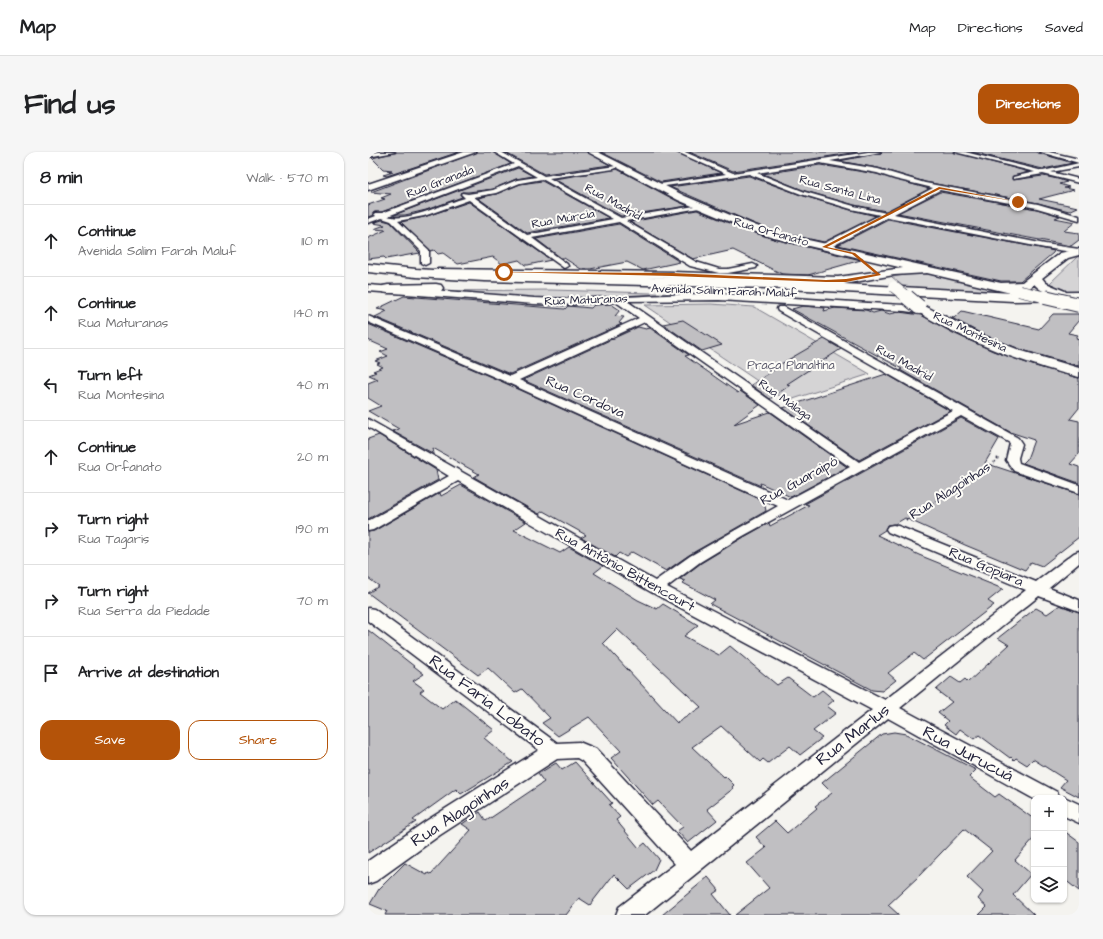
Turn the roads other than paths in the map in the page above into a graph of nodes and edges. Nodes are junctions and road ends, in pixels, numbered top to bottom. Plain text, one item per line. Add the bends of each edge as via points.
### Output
1 (392, 152) edge
2 (472, 152) edge
3 (497, 152) edge
4 (592, 152) edge
5 (680, 152) edge
6 (879, 152) edge
7 (958, 152) edge
8 (1043, 152) edge
9 (368, 155) edge
10 (820, 161) junction
11 (1079, 161) edge
12 (519, 164) junction
13 (1079, 164) edge
14 (614, 167) dead end
15 (878, 171) junction
16 (750, 172) junction
17 (1041, 172) junction
18 (733, 175) junction
19 (544, 178) junction
20 (1015, 178) dead end
21 (1079, 181) edge
22 (660, 186) junction
23 (368, 187) edge
24 (456, 188) junction
25 (939, 188) junction
26 (469, 197) junction
27 (699, 206) junction
28 (368, 213) edge
29 (885, 215) junction
30 (382, 216) junction
31 (1079, 218) edge
32 (393, 220) junction
33 (619, 220) junction
34 (368, 221) edge
35 (526, 237) junction
36 (1045, 246) junction
37 (824, 247) junction
38 (1079, 252) edge
39 (854, 254) junction
40 (1064, 255) junction
41 (425, 263) dead end
42 (694, 264) junction
43 (564, 266) dead end
44 (753, 266) dead end
45 (368, 268) edge
46 (927, 270) junction
47 (416, 273) junction
48 (672, 275) junction
49 (879, 275) junction
50 (368, 277) edge
51 (1035, 278) junction
52 (512, 284) junction
53 (995, 286) junction
54 (368, 288) edge
55 (388, 289) junction
56 (368, 292) edge
57 (1079, 297) edge
58 (618, 299) junction
59 (1079, 304) edge
60 (781, 309) dead end
61 (922, 309) junction
62 (368, 318) edge
63 (645, 319) junction
64 (1079, 373) edge
65 (510, 380) junction
66 (962, 411) junction
67 (368, 422) edge
68 (858, 467) junction
69 (458, 476) junction
70 (1079, 489) edge
71 (788, 505) junction
72 (368, 527) edge
73 (893, 529) road end
74 (1079, 556) edge
75 (656, 588) junction
76 (1038, 589) junction
77 (1079, 606) edge
78 (368, 613) edge
79 (886, 709) junction
80 (554, 751) junction
81 (1044, 795) edge
82 (1067, 808) edge
83 (1079, 814) edge
84 (690, 865) junction
85 (368, 874) edge
86 (627, 915) edge

1 - 9 street
2 - 23 main road
3 - 12 street, Rua Madrid
4 - 22 main road, Rua Orfanato
5 - 18 street
6 - 10 street
6 - 15 street via 873,160 873,166
7 - 17 street
8 - 11 street
10 - 15 street
10 - 16 street
12 - 19 street, Rua Madrid
12 - 24 street, Rua Granada
13 - 17 street
14 - 19 street
15 - 25 street
16 - 18 street
16 - 29 street, Rua Santa Lina via 809,196
17 - 20 street
17 - 21 street
18 - 22 street
19 - 26 street via 519,181 494,192
19 - 33 street, Rua Madrid
22 - 27 main road, Rua Orfanato
24 - 26 street
24 - 30 street, Rua Granada
25 - 29 street
25 - 31 street via 1038,206
26 - 32 street via 422,215
26 - 35 street
27 - 33 street, Rua Múrcia
27 - 37 main road, Rua Orfanato via 750,228
28 - 30 street
29 - 36 street, Rua Santa Lina
29 - 37 street
30 - 32 street
30 - 34 street, Rua Granada
32 - 41 street via 425,250
33 - 35 street, Rua Múrcia
33 - 42 street, Rua Madrid
35 - 43 street
36 - 38 street, Rua Santa Lina
36 - 40 street, Rua Santa Lina
37 - 39 main road, Rua Orfanato
38 - 40 main road
39 - 46 main road, Rua Orfanato
39 - 49 main road, Rua Montesina
40 - 51 main road
42 - 44 street via 719,271
42 - 48 street via 690,269
45 - 47 highway, Avenida Salim Farah Maluf
46 - 49 main road
46 - 53 main road, Rua Orfanato
47 - 48 main road, Avenida Salim Farah Maluf
47 - 57 highway, Avenida Salim Farah Maluf via 761,284 1012,297
48 - 49 main road via 838,281
49 - 61 main road, Rua Montesina, bridge
50 - 52 highway, Avenida Salim Farah Maluf
51 - 53 main road via 1025,286
51 - 57 main road via 1042,286 1053,292
52 - 55 highway
52 - 59 highway, Avenida Salim Farah Maluf via 796,293 1019,305
53 - 59 main road, Rua Orfanato, bridge
54 - 55 street, Rua Maturanas
55 - 56 street
55 - 58 street, Rua Maturanas via 534,301
58 - 61 street, Rua Maturanas via 718,297
58 - 63 street, Rua Málaga
60 - 66 street, Rua Madrid
61 - 64 main road, Rua Montesina via 980,340 1036,361
62 - 65 street, Rua Cordova
63 - 65 street
63 - 68 street, Rua Málaga
65 - 71 street, Rua Cordova
66 - 68 street, Rua Guaraipó
66 - 70 street, Rua Madrid via 1014,441 1016,444 1011,460 1015,466
67 - 69 street, Rua Antônio Bittencourt
68 - 71 street, Rua Guaraipó
69 - 72 street
69 - 75 street, Rua Antônio Bittencourt
71 - 75 street, Rua Guaraipó via 695,559
73 - 76 street, Rua Gopiara
74 - 76 street, Rua Marlus
75 - 79 street, Rua Antônio Bittencourt
76 - 77 street, Rua Gopiara
76 - 79 street, Rua Marlus
78 - 80 street, Rua Faria Lobato
79 - 81 street, Rua Jurucuá
79 - 84 street, Rua Marlus
80 - 84 street, Rua Faria Lobato via 579,750 589,755
80 - 85 street, Rua Alagoinhas via 433,828
82 - 83 street
84 - 86 street, Rua Marlus

